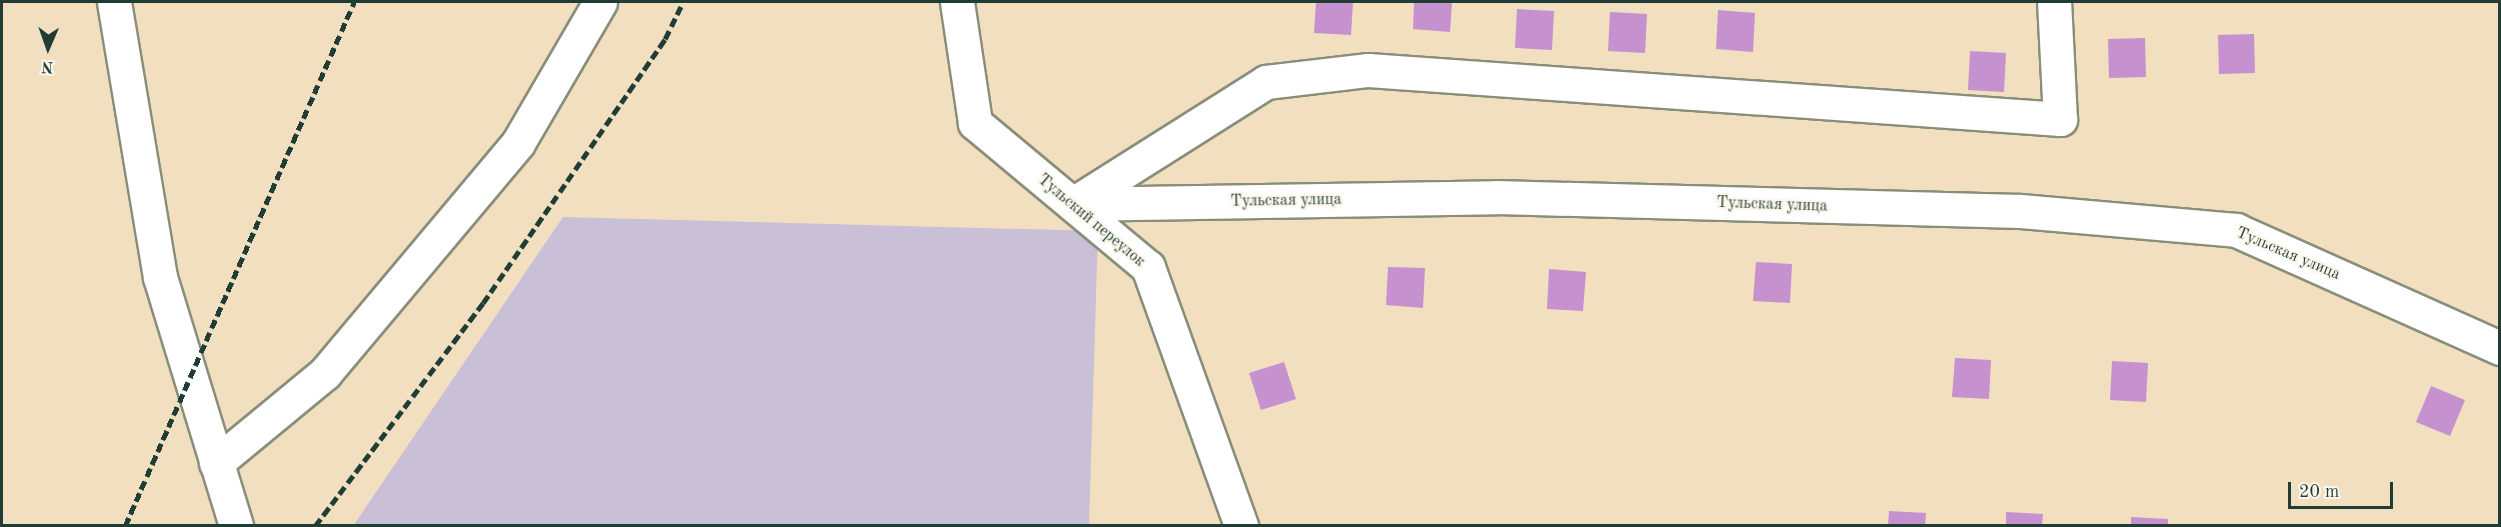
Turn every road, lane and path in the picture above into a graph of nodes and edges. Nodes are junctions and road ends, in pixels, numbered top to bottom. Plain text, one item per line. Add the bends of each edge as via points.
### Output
1 (114, 2) edge
2 (600, 2) edge
3 (957, 2) edge
4 (2054, 2) edge
5 (1072, 204) junction
6 (2499, 348) edge
7 (216, 463) junction
8 (236, 525) edge
9 (1241, 525) edge

1 - 7 street via 160,277
2 - 7 street via 519,143 325,373
3 - 5 street, Тульский переулок via 975,123
4 - 5 street via 2060,119 1368,70 1266,82
5 - 6 street, Тульская улица via 1497,197 2020,212 2236,230
5 - 9 street, Тульский переулок via 1148,267
7 - 8 street

